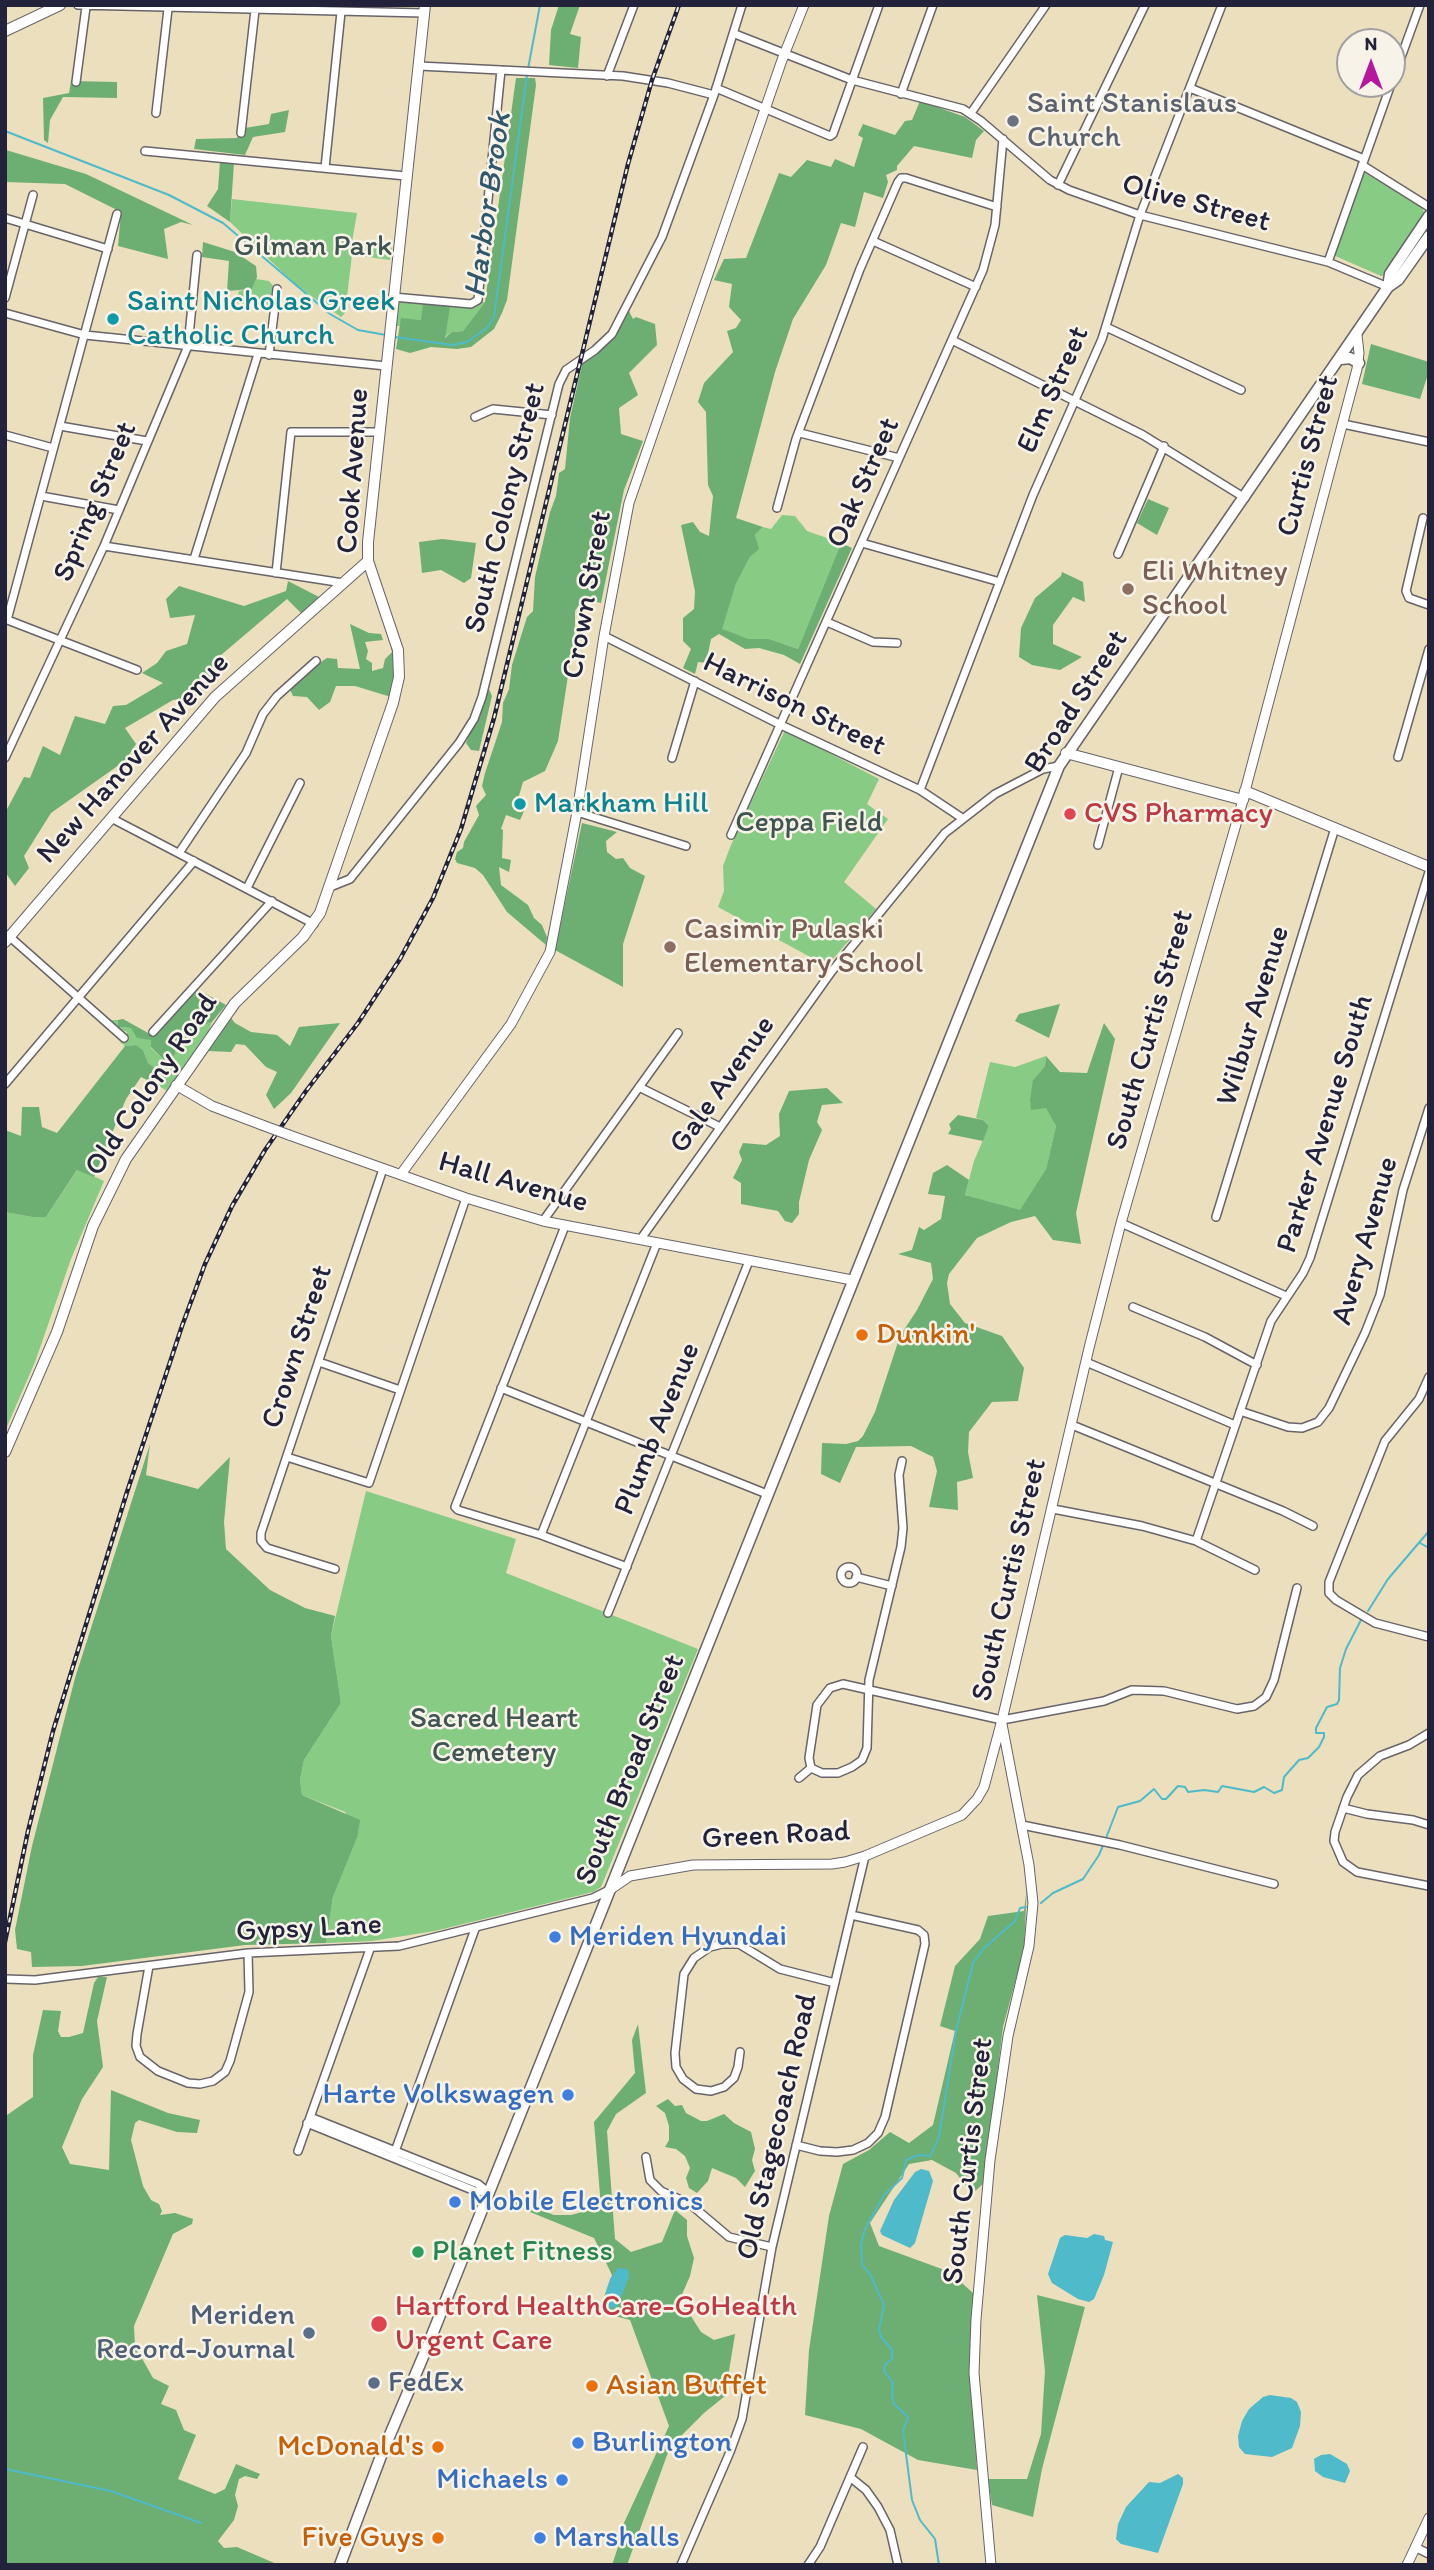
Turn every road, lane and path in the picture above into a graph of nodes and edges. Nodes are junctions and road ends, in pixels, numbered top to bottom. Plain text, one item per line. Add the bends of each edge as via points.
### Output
1 (60, 5) edge
2 (634, 5) edge
3 (742, 5) edge
4 (804, 5) edge
5 (879, 5) edge
6 (933, 5) edge
7 (1045, 5) edge
8 (1144, 5) edge
9 (1222, 5) edge
10 (1420, 5) edge
11 (82, 6) edge
12 (43, 9) edge
13 (168, 9) junction
14 (425, 9) edge
15 (255, 10) junction
16 (341, 12) junction
17 (5, 31) edge
18 (735, 34) junction
19 (1406, 44) edge
20 (784, 54) junction
21 (419, 66) junction
22 (501, 70) junction
23 (607, 76) junction
24 (852, 80) junction
25 (76, 82) dead end
26 (1190, 88) junction
27 (715, 91) junction
28 (901, 94) junction
29 (1386, 98) edge
30 (765, 109) junction
31 (156, 113) dead end
32 (971, 113) junction
33 (241, 133) dead end
34 (1003, 139) junction
35 (145, 151) dead end
36 (1363, 162) junction
37 (325, 168) junction
38 (406, 176) junction
39 (1058, 185) junction
40 (33, 195) dead end
41 (997, 207) junction
42 (1429, 207) edge
43 (117, 214) dead end
44 (1140, 215) junction
45 (1429, 216) edge
46 (5, 218) edge
47 (26, 223) junction
48 (1429, 236) edge
49 (873, 241) junction
50 (108, 249) junction
51 (197, 255) dead end
52 (1328, 262) junction
53 (976, 287) junction
54 (1388, 287) junction
55 (277, 289) dead end
56 (393, 297) junction
57 (5, 298) edge
58 (5, 313) edge
59 (1107, 327) junction
60 (85, 335) junction
61 (1357, 335) junction
62 (952, 340) junction
63 (188, 345) junction
64 (258, 354) junction
65 (269, 355) junction
66 (1341, 359) junction
67 (1359, 363) junction
68 (386, 366) junction
69 (1241, 390) dead end
70 (1074, 401) junction
71 (552, 415) junction
72 (475, 417) dead end
73 (1343, 424) junction
74 (60, 426) junction
75 (379, 432) junction
76 (800, 433) junction
77 (5, 435) edge
78 (147, 441) junction
79 (1429, 442) edge
80 (1164, 446) junction
81 (54, 448) junction
82 (900, 458) junction
83 (41, 496) junction
84 (1245, 498) junction
85 (776, 508) dead end
86 (119, 510) junction
87 (1423, 517) dead end
88 (862, 543) junction
89 (104, 546) junction
90 (1118, 554) dead end
91 (194, 559) junction
92 (369, 561) junction
93 (276, 573) junction
94 (1000, 582) junction
95 (344, 583) junction
96 (1429, 605) edge
97 (6, 619) edge
98 (827, 622) junction
99 (604, 636) junction
100 (61, 640) junction
101 (897, 643) dead end
102 (1429, 649) edge
103 (316, 661) dead end
104 (137, 670) dead end
105 (695, 681) junction
106 (781, 725) junction
107 (1066, 754) junction
108 (1398, 757) dead end
109 (5, 758) edge
110 (672, 758) dead end
111 (1059, 766) junction
112 (1119, 767) junction
113 (300, 783) dead end
114 (920, 790) junction
115 (1244, 796) junction
116 (577, 812) junction
117 (111, 818) junction
118 (962, 818) junction
119 (1335, 828) junction
120 (731, 835) dead end
121 (1098, 845) dead end
122 (686, 846) dead end
123 (179, 853) junction
124 (194, 861) junction
125 (1429, 869) edge
126 (330, 887) junction
127 (247, 888) junction
128 (272, 901) junction
129 (314, 924) junction
130 (7, 937) edge
131 (78, 998) junction
132 (153, 1032) dead end
133 (677, 1033) dead end
134 (124, 1038) dead end
135 (5, 1084) edge
136 (176, 1085) junction
137 (639, 1087) junction
138 (1429, 1108) edge
139 (720, 1127) junction
140 (383, 1169) junction
141 (401, 1174) junction
142 (890, 1189) joint
143 (466, 1198) junction
144 (1216, 1217) dead end
145 (543, 1221) junction
146 (1121, 1223) junction
147 (565, 1226) junction
148 (640, 1240) junction
149 (657, 1243) junction
150 (749, 1261) junction
151 (852, 1280) junction
152 (1286, 1296) junction
153 (1133, 1307) dead end
154 (319, 1362) junction
155 (1086, 1362) junction
156 (1257, 1364) junction
157 (1429, 1377) edge
158 (501, 1388) junction
159 (400, 1390) junction
160 (1240, 1411) junction
161 (586, 1423) junction
162 (1072, 1425) junction
163 (1235, 1425) junction
164 (5, 1452) edge
165 (287, 1457) junction
166 (671, 1457) junction
167 (902, 1461) dead end
168 (1214, 1483) junction
169 (767, 1494) junction
170 (1053, 1509) junction
171 (1313, 1526) dead end
172 (541, 1535) junction
173 (1196, 1542) junction
174 (627, 1567) junction
175 (335, 1569) dead end
176 (1255, 1570) dead end
177 (856, 1577) dead end
178 (892, 1586) junction
179 (1297, 1588) dead end
180 (608, 1613) dead end
181 (1429, 1637) edge
182 (869, 1689) junction
183 (1002, 1720) junction
184 (1429, 1733) edge
185 (811, 1768) junction
186 (799, 1778) dead end
187 (1343, 1808) junction
188 (1022, 1825) junction
189 (1429, 1825) edge
190 (865, 1857) junction
191 (1274, 1884) dead end
192 (1429, 1886) edge
193 (609, 1890) junction
194 (851, 1915) junction
195 (475, 1929) junction
196 (370, 1949) junction
197 (248, 1954) junction
198 (149, 1966) junction
199 (5, 1979) edge
200 (835, 1983) junction
201 (740, 2052) dead end
202 (309, 2120) junction
203 (796, 2145) junction
204 (298, 2151) dead end
205 (394, 2154) junction
206 (646, 2157) dead end
207 (488, 2192) junction
208 (772, 2247) junction
209 (863, 2447) dead end
210 (850, 2477) junction
211 (1429, 2518) edge
212 (1415, 2547) junction
213 (1429, 2554) edge
214 (340, 2565) edge
215 (681, 2565) edge
216 (808, 2565) edge
217 (898, 2565) edge
218 (991, 2565) edge
219 (1407, 2565) edge

1 - 12 main road
2 - 23 street
3 - 18 street, South Colony Street
4 - 20 street, Crown Street
5 - 24 street
6 - 28 street
7 - 32 street
8 - 39 street
9 - 26 street, Elm Street
10 - 19 street
11 - 13 street
11 - 25 street
12 - 17 main road
13 - 15 street
13 - 31 street
14 - 16 street
14 - 21 main road, Cook Avenue
15 - 16 street
15 - 33 street
16 - 37 street
18 - 20 street, Olive Street
18 - 27 street, South Colony Street
20 - 24 street, Olive Street
20 - 30 street, Crown Street
21 - 22 street
21 - 38 main road, Cook Avenue
22 - 23 street
22 - 56 street via 478,300 471,304
23 - 27 street
24 - 28 street, Olive Street
24 - 30 street via 830,136
26 - 36 street
26 - 44 street, Elm Street
27 - 30 street
27 - 71 street, South Colony Street via 668,225 624,315 604,342 566,370
28 - 32 street, Olive Street
29 - 36 street
30 - 99 street, Crown Street via 629,503
32 - 34 street, Olive Street
34 - 39 street, Olive Street
34 - 41 street, Oak Street
35 - 37 street
36 - 42 street
36 - 52 street
37 - 38 street
38 - 56 main road, Cook Avenue
39 - 44 street, Olive Street
40 - 47 street
41 - 49 street via 901,178
41 - 53 street, Oak Street via 992,240
43 - 50 street
44 - 52 street, Olive Street
44 - 59 street, Elm Street
45 - 54 main road, Broad Street via 1390,274
46 - 47 street
47 - 50 street
47 - 57 street
48 - 54 main road, Broad Street
49 - 53 street
49 - 76 street
50 - 60 street
51 - 63 street, Spring Street
52 - 54 street, Olive Street
53 - 62 street, Oak Street
54 - 61 main road, Broad Street
55 - 65 street
56 - 68 main road, Cook Avenue
58 - 60 street
59 - 69 street
59 - 70 street, Elm Street
60 - 63 street
60 - 74 street
61 - 66 main road, Broad Street
61 - 67 street, Curtis Street
62 - 70 street
62 - 82 street, Oak Street
63 - 64 street
63 - 78 street, Spring Street
64 - 65 street
64 - 91 street
65 - 68 street
66 - 67 main road
66 - 84 main road, Broad Street
67 - 73 street, Curtis Street
68 - 75 main road, Cook Avenue
70 - 80 street
70 - 94 street, Elm Street
71 - 72 street via 493,409
71 - 126 street, South Colony Street via 474,719 350,879
73 - 79 street
73 - 115 street, Curtis Street
74 - 78 street
74 - 81 street
75 - 92 main road, Cook Avenue
75 - 93 street via 291,432
76 - 82 street
76 - 85 street
77 - 81 street
78 - 86 street, Spring Street
80 - 84 street
80 - 90 street
81 - 83 street
82 - 88 street, Oak Street
83 - 86 street
83 - 97 street
84 - 107 main road, Broad Street
86 - 89 street, Spring Street
87 - 96 street via 1406,591 1409,598
88 - 94 street
88 - 98 street, Oak Street
89 - 91 street
89 - 100 street, Spring Street
91 - 93 street
92 - 95 main road, New Hanover Avenue
92 - 126 main road, Cook Avenue via 398,650 399,677
93 - 95 street
94 - 114 street, Elm Street
95 - 117 main road, New Hanover Avenue via 215,697
97 - 100 street
98 - 101 street via 873,642
98 - 106 street, Oak Street
99 - 105 street, Harrison Street
99 - 116 street, Crown Street
100 - 104 street
100 - 109 street, Spring Street
102 - 108 street
103 - 123 street via 265,711 246,752
105 - 106 street, Harrison Street
105 - 110 street
106 - 114 street, Harrison Street
106 - 120 street, Oak Street
107 - 111 main road, Broad Street
107 - 112 main road
111 - 118 street, Gale Avenue via 1009,785
111 - 142 main road, Broad Street
112 - 115 main road
112 - 121 street
113 - 127 street
114 - 118 street, Harrison Street
115 - 119 main road
115 - 146 street, South Curtis Street
116 - 122 street
116 - 141 street, Crown Street via 550,953 511,1024
117 - 123 street
117 - 130 main road, New Hanover Avenue
118 - 139 street, Gale Avenue via 838,962
119 - 125 main road
119 - 144 street, Wilbur Avenue
123 - 124 street
124 - 127 street
124 - 131 street
125 - 152 street, Parker Avenue South via 1310,1258
126 - 129 main road, Cook Avenue
127 - 128 street
128 - 129 street
128 - 132 street
129 - 136 main road, Old Colony Road via 234,1003
130 - 131 street
131 - 134 street
131 - 135 street
133 - 137 street
136 - 140 street, Hall Avenue, bridge via 212,1105
136 - 164 main road, Old Colony Road via 126,1159 104,1202 57,1332
137 - 139 street
137 - 145 street
138 - 160 street, Avery Avenue via 1403,1190 1380,1295 1329,1408 1318,1422 1302,1429
139 - 148 street, Gale Avenue
140 - 141 street, Hall Avenue
140 - 154 street, Crown Street
141 - 143 street, Hall Avenue
142 - 151 main road, South Broad Street
143 - 145 street, Hall Avenue
143 - 159 street
145 - 147 street, Hall Avenue
146 - 152 street
146 - 155 street, South Curtis Street
147 - 148 street, Hall Avenue
147 - 158 street
148 - 149 street, Hall Avenue
149 - 150 street, Hall Avenue
149 - 161 street
150 - 151 street, Hall Avenue
150 - 166 street, Plumb Avenue
151 - 169 main road, South Broad Street
152 - 156 street, Parker Avenue South via 1271,1321
153 - 156 street
154 - 159 street
154 - 165 street, Crown Street
155 - 162 street, South Curtis Street
155 - 163 street
156 - 160 street, Parker Avenue South
157 - 181 street via 1419,1399 1385,1441 1329,1582 1329,1593 1336,1600 1375,1623
158 - 161 street
158 - 172 street via 455,1507
159 - 165 street via 369,1483
160 - 163 street, Parker Avenue South
161 - 166 street
161 - 172 street
162 - 168 street
162 - 170 street, South Curtis Street
163 - 168 street, Parker Avenue South
165 - 175 street, Crown Street via 261,1541 267,1548
166 - 169 street
166 - 174 street, Plumb Avenue
167 - 178 street via 903,1528
168 - 171 street
168 - 173 street, Parker Avenue South
169 - 193 main road, South Broad Street
170 - 173 street via 1142,1525
170 - 183 street, South Curtis Street
172 - 174 street
173 - 176 street
174 - 180 street, Plumb Avenue
177 - 178 street
178 - 182 street
179 - 183 street via 1275,1680 1266,1697 1254,1706 1237,1709 1164,1691 1132,1690 1104,1701
182 - 183 street
182 - 185 street via 843,1684 823,1695 817,1705
182 - 185 street via 867,1748 862,1760 838,1773
183 - 188 street, South Curtis Street
183 - 190 street, Green Road via 984,1787 971,1808
184 - 187 street via 1380,1756 1358,1775
185 - 186 street
187 - 189 street
187 - 192 street via 1334,1841 1343,1862 1357,1872
188 - 191 street
188 - 218 street, South Curtis Street via 1032,1916 990,2160 976,2319 974,2373
190 - 193 street, Green Road via 832,1864 693,1864 630,1876
190 - 194 street, Old Stagecoach Road
193 - 195 street, Gypsy Lane
193 - 207 main road, South Broad Street
194 - 200 street, Old Stagecoach Road
194 - 203 street via 924,1935 885,2117 878,2133 853,2150
195 - 196 street, Gypsy Lane
195 - 205 street
196 - 197 street, Gypsy Lane
196 - 202 street
197 - 198 street, Gypsy Lane
197 - 198 street via 249,1992 230,2061 225,2072 200,2084 158,2071 140,2057 137,2034
198 - 199 street, Gypsy Lane via 35,1980
200 - 201 street via 780,1969 739,1944 710,1947 694,1958 684,1974 675,2053 680,2073 696,2088 711,2091 724,2087 734,2078
200 - 203 street, Old Stagecoach Road
202 - 204 street
202 - 205 street
203 - 208 street, Old Stagecoach Road
205 - 207 street via 478,2184
206 - 208 street via 650,2180 661,2191 690,2204 729,2236
207 - 214 main road, South Broad Street
208 - 215 street, Old Stagecoach Road via 741,2419
209 - 210 street
210 - 216 street
210 - 217 street via 878,2507 890,2530
211 - 212 street
212 - 213 street
212 - 219 street

